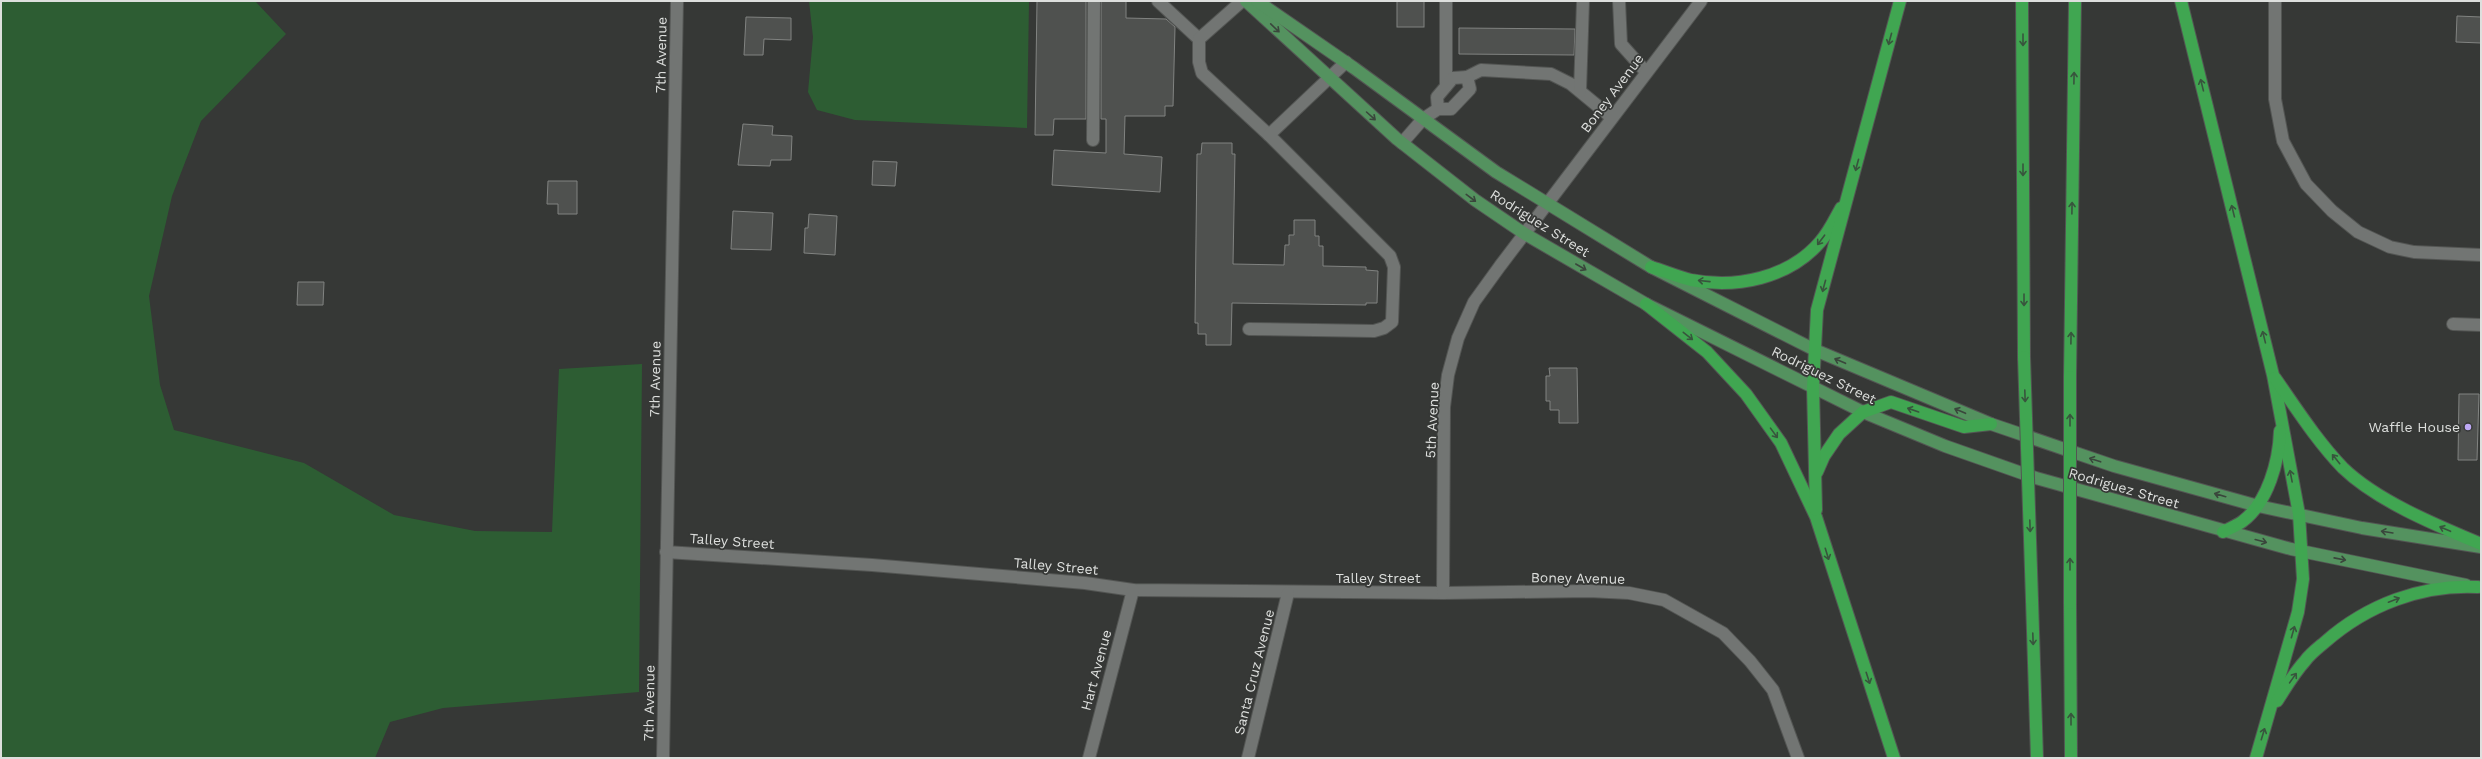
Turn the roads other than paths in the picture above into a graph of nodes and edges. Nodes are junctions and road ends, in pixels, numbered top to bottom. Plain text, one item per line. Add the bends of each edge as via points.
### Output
1 (677, 1) edge
2 (1094, 1) edge
3 (1158, 1) edge
4 (1242, 1) edge
5 (1246, 1) edge
6 (1258, 1) edge
7 (1446, 1) edge
8 (1583, 1) edge
9 (1619, 1) edge
10 (1701, 1) edge
11 (1900, 1) edge
12 (2022, 1) edge
13 (2075, 1) edge
14 (2181, 1) edge
15 (2275, 1) edge
16 (1199, 39) junction
17 (1346, 62) junction
18 (1646, 72) junction
19 (1467, 77) junction
20 (1330, 80) junction
21 (1446, 86) junction
22 (1580, 91) junction
23 (1438, 109) junction
24 (1612, 118) junction
25 (1424, 119) junction
26 (1269, 135) junction
27 (1093, 140) dead end
28 (1402, 143) junction
29 (1849, 195) junction
30 (1546, 203) junction
31 (1525, 234) junction
32 (2481, 255) edge
33 (1650, 267) junction
34 (1646, 304) junction
35 (2453, 324) dead end
36 (2481, 325) edge
37 (1249, 329) dead end
38 (1815, 350) junction
39 (2273, 375) junction
40 (1813, 387) junction
41 (1863, 412) junction
42 (2280, 416) junction
43 (1991, 424) junction
44 (1816, 476) junction
45 (2258, 506) junction
46 (2299, 514) junction
47 (1816, 517) junction
48 (2223, 532) junction
49 (2481, 544) edge
50 (2481, 547) edge
51 (2302, 551) junction
52 (666, 552) junction
53 (2480, 587) edge
54 (1133, 590) junction
55 (1288, 593) junction
56 (1443, 593) junction
57 (2271, 710) junction
58 (663, 758) edge
59 (1089, 758) edge
60 (1248, 758) edge
61 (1798, 758) edge
62 (1894, 758) edge
63 (2037, 758) edge
64 (2071, 758) edge
65 (2256, 758) edge

1 - 52 street, 7th Avenue
2 - 27 street
3 - 16 street
4 - 16 street
5 -> 20 main road, Rodriguez Street
6 - 17 main road, Rodriguez Street
7 - 21 street
8 - 22 street
9 - 18 street via 1620,44
10 - 18 street, Boney Avenue
11 -> 29 highway
12 -> 63 highway, bridge via 2024,357
64 -> 13 highway, bridge via 2070,377
39 -> 14 highway
15 - 32 street via 2275,99 2283,141 2306,184 2332,211 2358,232 2390,247 2414,252
16 - 26 street via 1199,62 1202,73
17 - 20 street
17 - 25 main road, Rodriguez Street
18 - 24 street, Boney Avenue
19 - 21 street via 1453,78
19 - 22 street via 1482,70 1551,74
19 - 23 street via 1470,88 1451,110
20 - 26 street
20 -> 28 main road, Rodriguez Street
21 - 23 street via 1437,98
22 - 24 street
23 - 25 street
24 - 30 street, Boney Avenue
25 - 28 street
25 - 30 main road, Rodriguez Street via 1496,172
26 - 37 street via 1390,256 1394,267 1392,322 1374,331
28 -> 31 main road, Rodriguez Street via 1475,200
29 -> 33 highway via 1821,241 1807,256 1778,271 1730,284 1691,280
29 -> 38 highway via 1818,310
30 - 31 street, 5th Avenue
30 - 33 main road, Rodriguez Street
31 -> 34 main road, Rodriguez Street
31 - 56 street, 5th Avenue via 1474,302 1458,338 1448,375 1444,407
33 - 38 main road, Rodriguez Street
34 - 40 main road, Rodriguez Street
34 -> 47 highway via 1707,352 1746,394 1781,443
35 - 36 street
38 - 40 highway
43 -> 38 main road, Rodriguez Street
39 - 42 highway
49 -> 39 highway via 2431,523 2386,499 2344,468 2309,426
40 - 41 main road, Rodriguez Street
40 - 44 highway
43 -> 41 highway via 1964,428 1891,402
41 - 44 highway via 1839,434 1824,456
41 - 48 main road, Rodriguez Street via 1945,446 2036,478
42 - 45 highway via 2280,435 2271,479
46 -> 42 highway
45 -> 43 main road, Rodriguez Street via 2114,466
44 - 47 highway
45 - 46 main road, Rodriguez Street
45 - 48 highway via 2242,522
50 -> 46 main road, Rodriguez Street via 2362,528
46 - 51 highway
47 -> 62 highway
48 -> 51 main road, Rodriguez Street
51 -> 53 main road, Rodriguez Street
57 -> 51 highway via 2298,612
52 - 54 street, Talley Street via 1061,581
52 - 58 street, 7th Avenue
57 -> 53 highway via 2305,660 2337,632 2364,614 2396,599 2428,590 2457,586
54 - 55 street, Talley Street
54 - 59 street, Hart Avenue
55 - 56 street, Talley Street
55 - 60 street, Santa Cruz Avenue
56 - 61 street, Boney Avenue via 1588,591 1629,593 1664,600 1723,633 1750,661 1773,690
65 -> 57 highway

